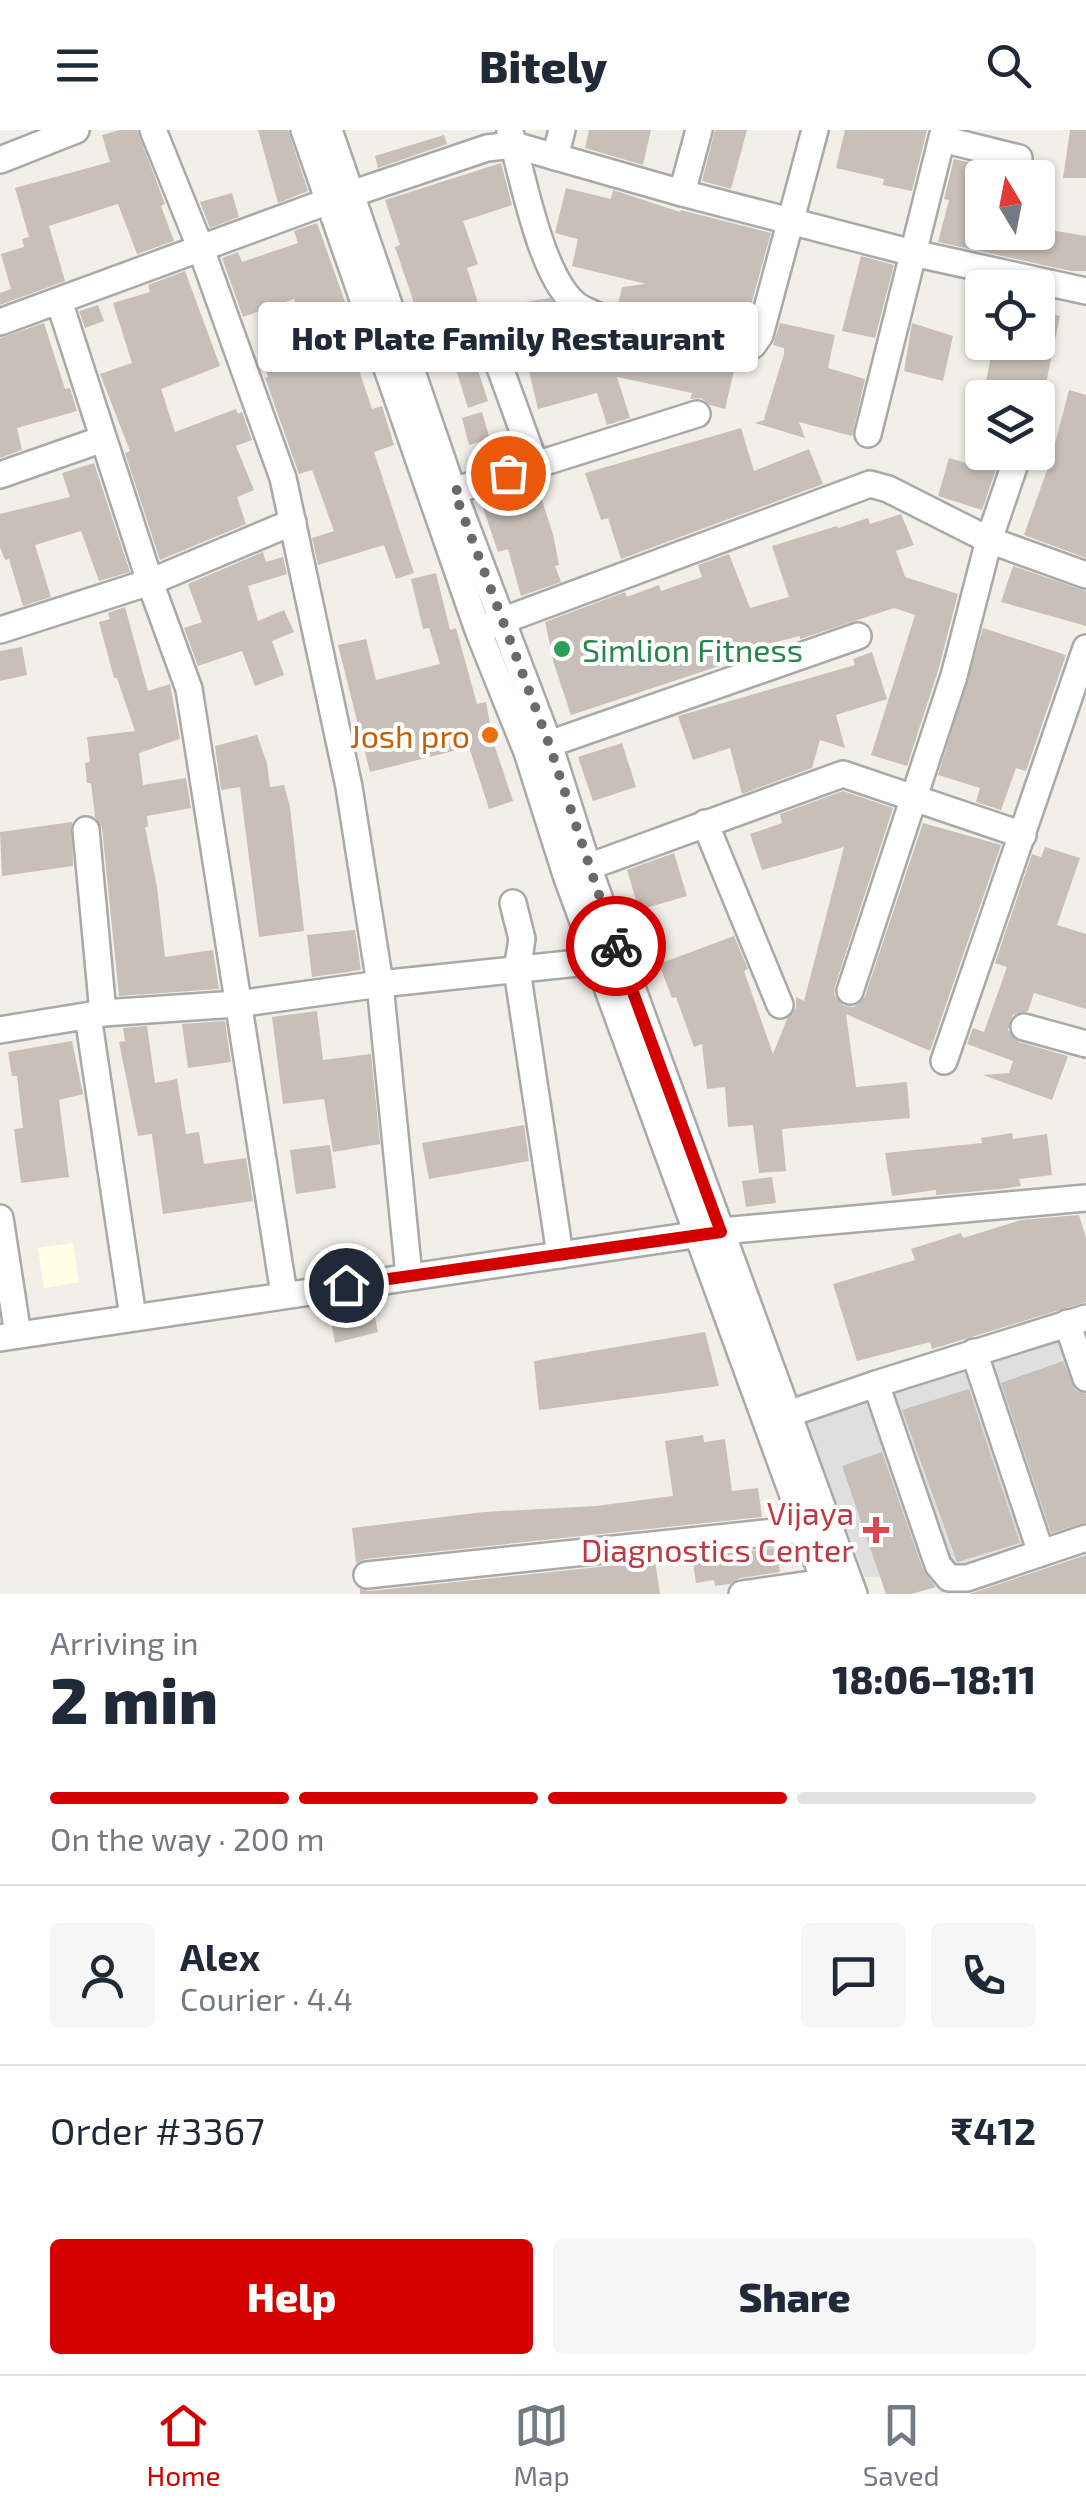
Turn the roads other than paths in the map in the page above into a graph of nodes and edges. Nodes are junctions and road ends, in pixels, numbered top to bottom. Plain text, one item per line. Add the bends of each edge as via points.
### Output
1 (76, 130) edge
2 (153, 130) edge
3 (304, 130) edge
4 (329, 130) edge
5 (562, 130) edge
6 (699, 130) edge
7 (815, 130) edge
8 (943, 135) edge
9 (511, 138) edge
10 (555, 157) junction
11 (1019, 158) dead end
12 (0, 160) edge
13 (682, 194) junction
14 (340, 197) junction
15 (792, 221) junction
16 (200, 250) junction
17 (912, 253) junction
18 (1086, 292) edge
19 (60, 301) junction
20 (482, 321) dead end
21 (0, 322) edge
22 (697, 414) dead end
23 (868, 434) dead end
24 (103, 439) junction
25 (535, 464) junction
26 (1013, 470) edge
27 (0, 475) edge
28 (454, 491) junction
29 (292, 522) junction
30 (990, 540) junction
31 (1086, 575) edge
32 (150, 582) junction
33 (489, 625) junction
34 (0, 630) edge
35 (858, 636) dead end
36 (1086, 648) edge
37 (549, 744) junction
38 (913, 795) junction
39 (705, 823) junction
40 (86, 830) dead end
41 (1023, 834) junction
42 (588, 868) junction
43 (514, 903) dead end
44 (597, 961) junction
45 (516, 970) junction
46 (380, 984) junction
47 (850, 991) dead end
48 (237, 1004) junction
49 (780, 1006) dead end
50 (96, 1014) junction
51 (1024, 1027) dead end
52 (0, 1030) edge
53 (1086, 1042) edge
54 (944, 1061) dead end
55 (1086, 1198) edge
56 (0, 1218) edge
57 (710, 1234) junction
58 (560, 1255) junction
59 (408, 1276) junction
60 (284, 1294) junction
61 (133, 1317) junction
62 (1076, 1320) edge
63 (9, 1336) edge
64 (974, 1352) junction
65 (1086, 1378) edge
66 (876, 1384) junction
67 (788, 1414) junction
68 (803, 1529) junction
69 (1086, 1538) edge
70 (1041, 1553) junction
71 (366, 1575) dead end
72 (827, 1588) edge
73 (742, 1594) edge
74 (854, 1594) edge

1 - 12 street
2 - 16 street
3 - 14 street
4 - 14 street
5 - 10 street
6 - 13 street
7 - 15 street
8 - 11 street
8 - 17 street
9 - 10 street
9 - 14 street
9 - 15 street via 556,280 583,310 680,338 753,345
10 - 13 street
13 - 15 street
14 - 16 street
14 - 28 street
14 - 33 street
15 - 17 street
16 - 19 street
16 - 29 street via 284,478
17 - 18 street
17 - 23 street
19 - 21 street
19 - 24 street
20 - 25 street
22 - 25 street
24 - 27 street
24 - 32 street
25 - 28 street
26 - 30 street
28 - 33 street
29 - 32 street
29 - 46 street via 349,787
30 - 31 street
30 - 33 street via 870,484
30 - 38 street
32 - 34 street
32 - 48 street via 190,689
33 - 37 street
33 - 44 street
35 - 37 street
36 - 41 street
37 - 42 street
38 - 39 street via 842,774
38 - 41 street
38 - 47 street
39 - 42 street
39 - 49 street
40 - 50 street
41 - 54 street
42 - 57 street
43 - 45 street via 522,939
44 - 45 street
44 - 57 street
45 - 46 street
45 - 58 street
46 - 48 street
46 - 59 street
48 - 50 street
48 - 60 street
50 - 52 street
50 - 61 street
51 - 53 street
55 - 57 street
56 - 63 street
57 - 58 street
57 - 67 street
57 - 68 street
58 - 59 street
59 - 60 street
60 - 61 street
61 - 63 street
62 - 64 street
62 - 65 street
64 - 66 street
64 - 70 street
66 - 67 street
66 - 70 street via 938,1565 949,1578
67 - 74 street
68 - 71 street
68 - 72 street
69 - 70 street
72 - 73 street

